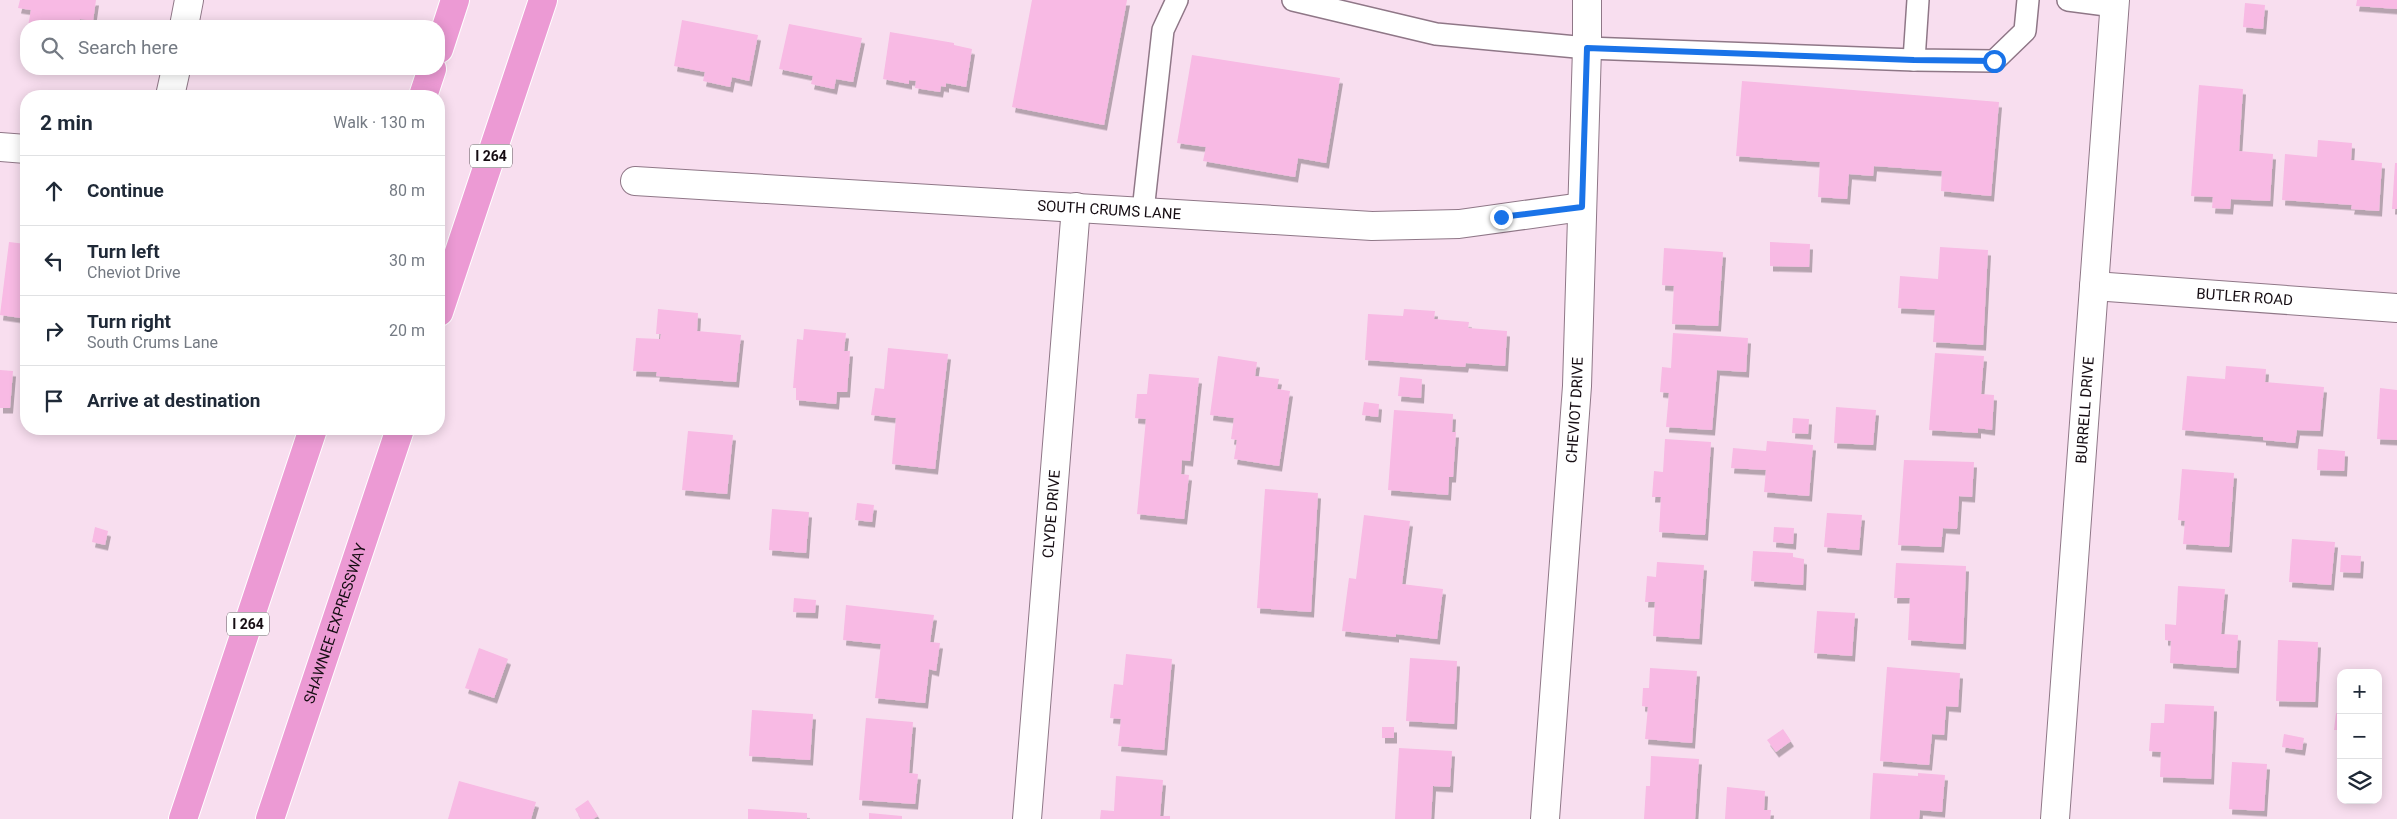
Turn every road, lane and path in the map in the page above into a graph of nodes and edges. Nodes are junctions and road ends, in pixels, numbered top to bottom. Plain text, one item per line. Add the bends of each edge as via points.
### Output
1 (189, 0) edge
2 (455, 0) edge
3 (543, 0) edge
4 (1177, 0) edge
5 (1293, 0) edge
6 (1587, 0) edge
7 (1918, 0) edge
8 (2028, 0) edge
9 (2068, 0) edge
10 (2114, 3) edge
11 (185, 20) edge
12 (445, 31) edge
13 (1587, 48) junction
14 (1914, 60) junction
15 (175, 75) edge
16 (430, 75) edge
17 (171, 90) edge
18 (425, 90) edge
19 (0, 147) edge
20 (20, 149) edge
21 (635, 181) dead end
22 (1076, 207) junction
23 (1582, 207) junction
24 (1143, 212) junction
25 (2094, 286) junction
26 (445, 294) edge
27 (2397, 308) edge
28 (310, 435) edge
29 (398, 435) edge
30 (183, 819) edge
31 (270, 819) edge
32 (1027, 819) edge
33 (1545, 819) edge
34 (2055, 819) edge

1 - 11 street
2 - 12 highway
3 - 26 highway, I 264
4 - 24 lane via 1163,30
5 - 13 lane via 1436,34
6 - 13 street, CHEVIOT DRIVE
7 - 14 lane
8 - 14 lane via 2024,31 1994,61
9 - 10 lane
10 - 25 street, BURRELL DRIVE
13 - 14 lane
13 - 23 street, CHEVIOT DRIVE
15 - 17 street
16 - 18 highway
19 - 20 street
21 - 22 street, SOUTH CRUMS LANE
22 - 24 street, SOUTH CRUMS LANE
22 - 32 street, CLYDE DRIVE
23 - 24 street, SOUTH CRUMS LANE via 1459,224 1372,226
23 - 33 street, CHEVIOT DRIVE via 1576,386
25 - 27 street, BUTLER ROAD
25 - 34 street, BURRELL DRIVE
28 - 30 highway, I 264
29 - 31 highway, SHAWNEE EXPRESSWAY

